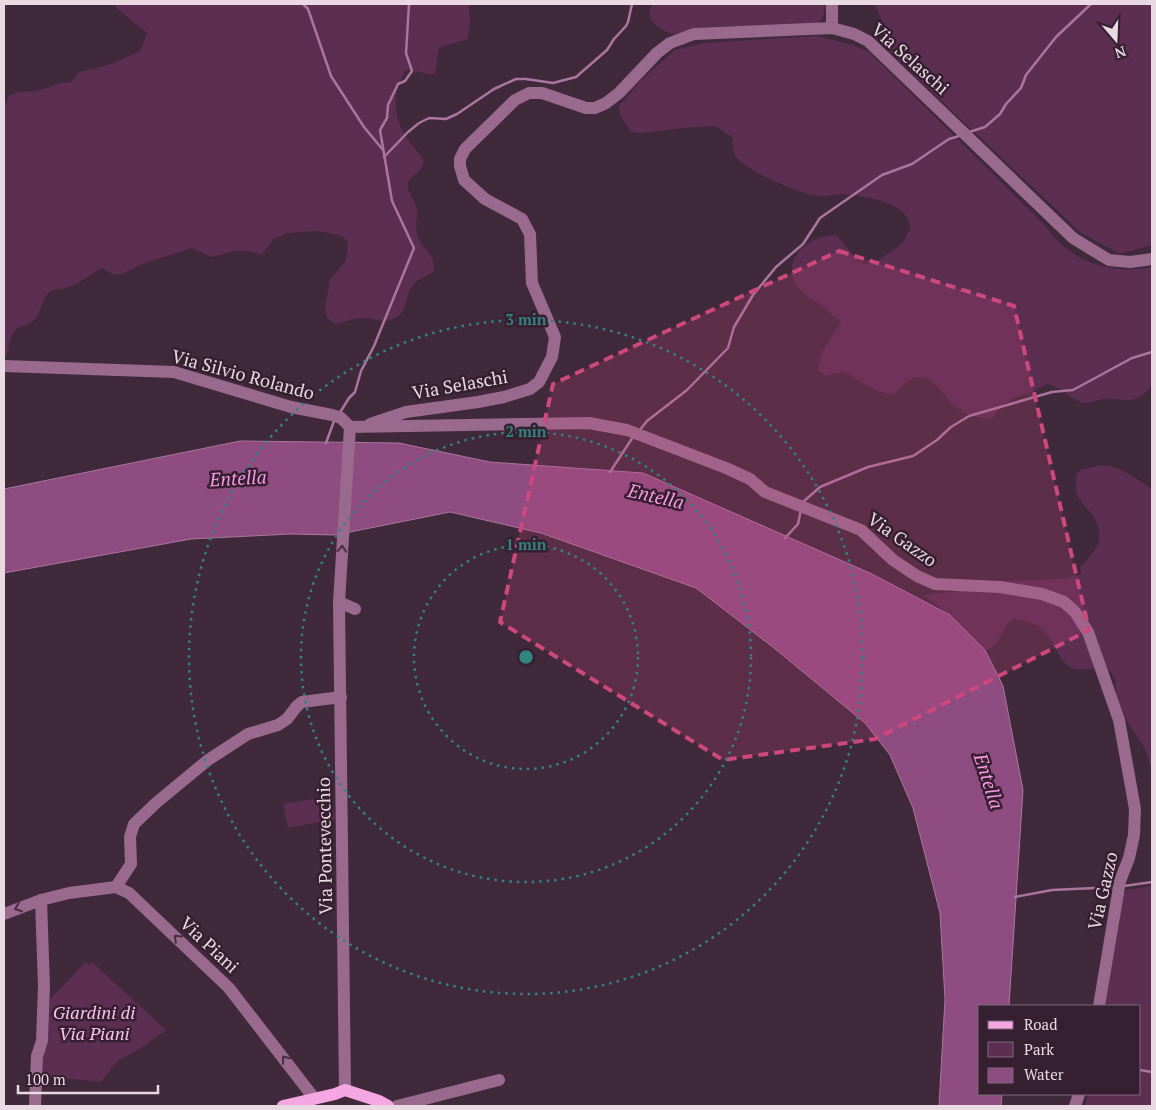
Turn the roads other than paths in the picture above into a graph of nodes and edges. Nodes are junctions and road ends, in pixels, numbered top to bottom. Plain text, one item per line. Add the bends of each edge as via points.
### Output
1 (832, 4) edge
2 (832, 28) junction
3 (1152, 259) edge
4 (4, 366) edge
5 (364, 427) junction
6 (349, 429) junction
7 (339, 600) junction
8 (355, 609) dead end
9 (341, 697) junction
10 (116, 888) junction
11 (41, 900) junction
12 (4, 914) edge
13 (1099, 1005) edge
14 (499, 1080) dead end
15 (314, 1098) junction
16 (345, 1098) edge
17 (35, 1106) edge
18 (284, 1106) edge
19 (388, 1106) edge
20 (397, 1106) edge

1 - 2 street
2 - 3 street, Via Selaschi via 868,41 1073,238 1108,260
2 - 5 street, Via Selaschi via 694,34 670,43 619,93 595,108 542,93 529,93 515,100 466,149 460,166 464,180 485,199 522,219 530,234 532,284 555,337 552,357 538,382 530,389 487,400 406,412
4 - 6 street, Via Silvio Rolando via 174,372 291,407 332,415 341,418
5 - 6 street, Via Gazzo
5 - 13 street, Via Gazzo via 589,423 627,430 726,468 750,479 765,492 861,530 893,560 935,584 1000,586 1064,602 1088,632 1119,720 1135,809 1134,835 1120,881
7 -> 6 street, Via Pontevecchio
7 - 8 street
7 - 9 street, Via Pontevecchio
9 - 10 street via 302,702 287,719 248,734 208,760 171,791 134,824 130,837 131,864
9 - 16 street, Via Pontevecchio
10 - 11 street
15 -> 10 street, Via Piani via 229,988 129,893
11 -> 12 street
11 - 17 street via 44,986 42,1041 36,1056
14 - 20 street
15 - 16 main road
15 - 18 main road
16 - 19 main road

